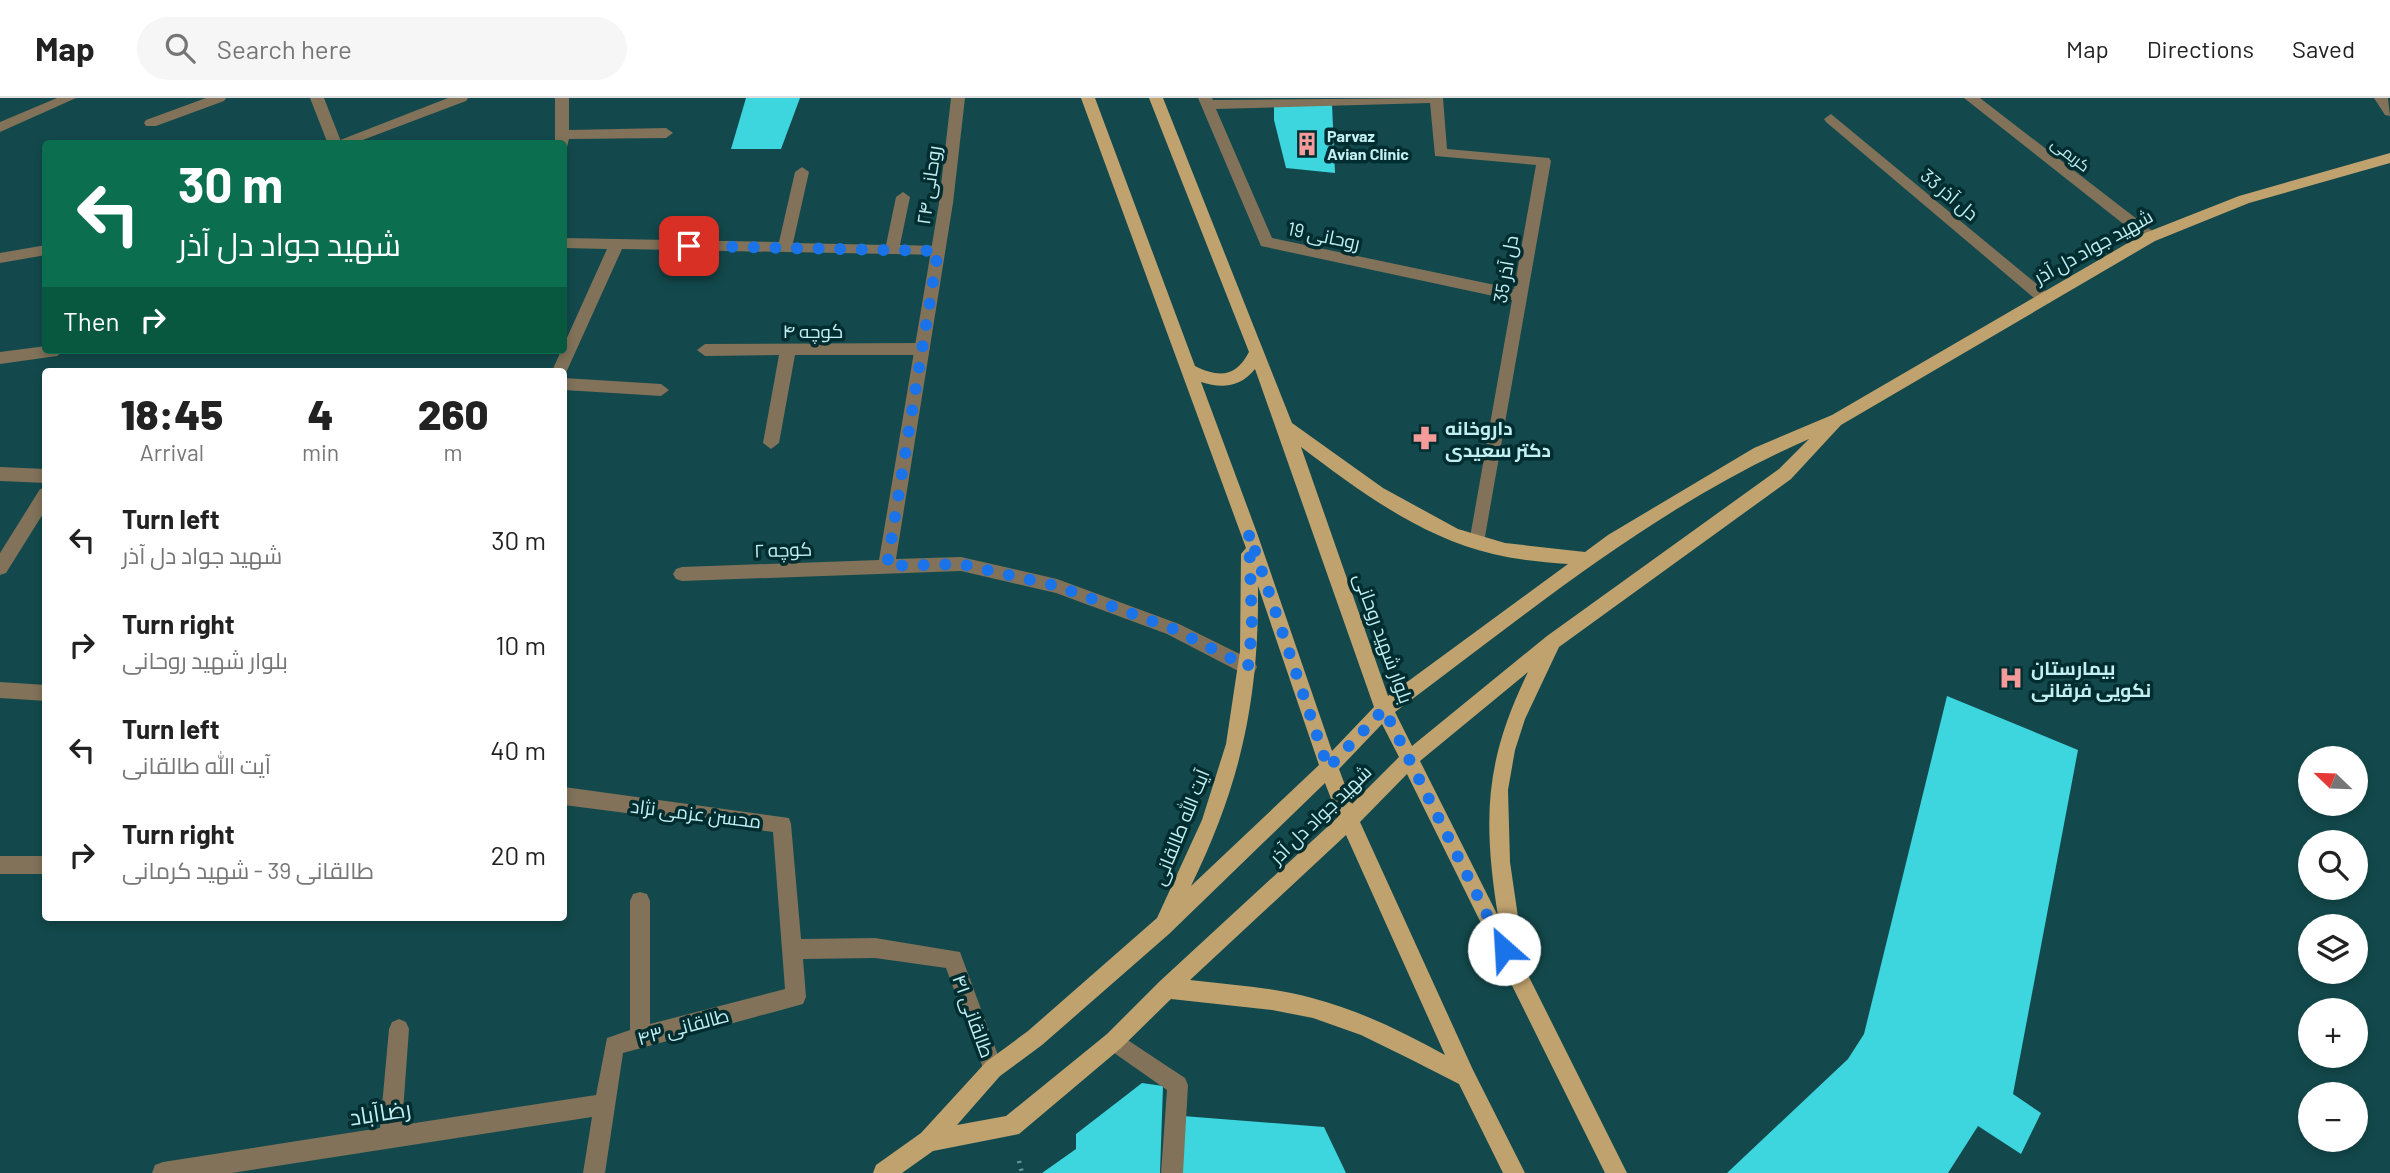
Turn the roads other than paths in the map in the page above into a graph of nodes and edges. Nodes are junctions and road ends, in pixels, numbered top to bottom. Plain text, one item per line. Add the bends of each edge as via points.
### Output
1 (69, 98) edge
2 (219, 98) edge
3 (317, 98) edge
4 (461, 98) edge
5 (562, 98) edge
6 (958, 98) edge
7 (1088, 98) edge
8 (1156, 98) edge
9 (1436, 98) edge
10 (1971, 98) edge
11 (2381, 98) edge
12 (1206, 102) edge
13 (2390, 111) edge
14 (1831, 119) dead end
15 (151, 123) dead end
16 (0, 127) edge
17 (666, 133) dead end
18 (563, 139) edge
19 (334, 140) edge
20 (347, 140) edge
21 (2390, 158) edge
22 (802, 172) dead end
23 (902, 197) dead end
24 (2150, 237) junction
25 (567, 243) edge
26 (617, 244) junction
27 (785, 248) junction
28 (892, 250) junction
29 (42, 251) edge
30 (938, 251) junction
31 (0, 258) edge
32 (1520, 296) junction
33 (2045, 299) junction
34 (922, 349) junction
35 (705, 350) dead end
36 (788, 350) junction
37 (42, 352) edge
38 (1256, 354) junction
39 (0, 358) edge
40 (561, 368) edge
41 (1189, 370) junction
42 (567, 384) edge
43 (661, 390) dead end
44 (1838, 419) junction
45 (1285, 425) junction
46 (771, 443) dead end
47 (0, 474) edge
48 (42, 476) edge
49 (42, 500) edge
50 (1249, 533) junction
51 (1477, 543) junction
52 (1586, 559) junction
53 (887, 566) junction
54 (0, 568) edge
55 (682, 574) dead end
56 (1553, 640) junction
57 (1248, 667) junction
58 (0, 690) edge
59 (42, 693) edge
60 (1384, 709) junction
61 (1409, 759) junction
62 (1328, 768) junction
63 (567, 796) edge
64 (1349, 820) junction
65 (42, 864) edge
66 (0, 865) edge
67 (640, 901) dead end
68 (1162, 927) junction
69 (791, 949) junction
70 (1516, 972) junction
71 (1167, 988) junction
72 (796, 997) joint
73 (400, 1029) dead end
74 (640, 1038) junction
75 (1114, 1041) junction
76 (993, 1069) junction
77 (1466, 1077) junction
78 (605, 1104) junction
79 (1011, 1126) joint
80 (390, 1138) junction
81 (929, 1141) junction
82 (163, 1173) edge
83 (594, 1173) edge
84 (884, 1173) edge
85 (1172, 1173) edge
86 (1514, 1173) edge
87 (1616, 1173) edge

1 - 16 street
2 - 15 street
3 - 19 street
4 - 20 street
5 - 18 street
6 - 30 street, روحانی ۲۴
7 - 41 main road
8 - 38 main road, بلوار شهید روحانی
9 - 12 street
9 - 32 street, دل آذر 35 via 1440,153 1545,161
10 - 24 street, کریمی
11 - 13 street
12 - 32 street, روحانی 19 via 1266,242
14 - 33 street, دل آذر 33
17 - 18 street
21 - 24 main road, شهید جواد دل آذر via 2244,199
22 - 27 street
23 - 28 street
24 - 33 main road, شهید جواد دل آذر
25 - 26 street
26 - 27 street
26 - 40 street
27 - 28 street
28 - 30 street
29 - 31 street
30 - 34 street, روحانی ۲۴
32 - 51 street, دل آذر 35
33 - 44 main road, شهید جواد دل آذر
34 - 36 street, کوچه ۴
34 - 53 street, روحانی ۲۴
35 - 36 street, کوچه ۴
36 - 46 street
37 - 39 street
38 - 41 main road via 1249,370 1231,380 1208,381
38 - 45 main road, بلوار شهید روحانی
41 - 50 main road
42 - 43 street
44 - 52 main road, شهید جواد دل آذر via 1760,453
44 - 56 main road, شهید جواد دل آذر via 1786,474
45 - 51 main road via 1355,480
45 - 60 main road, بلوار شهید روحانی
47 - 48 street
49 - 54 street
50 - 57 main road, آیت الله طالقانی via 1252,628
50 - 62 main road
51 - 52 main road
52 - 60 main road, شهید جواد دل آذر
53 - 55 street, کوچه ۲
53 - 57 street, کوچه ۲ via 961,564 1057,586 1173,629
56 - 61 main road, شهید جواد دل آذر
56 - 70 main road via 1520,705 1501,767 1497,830
57 - 68 main road, آیت الله طالقانی via 1217,806
58 - 59 street
60 - 61 main road, بلوار شهید روحانی
60 - 62 main road, شهید جواد دل آذر
61 - 64 main road, شهید جواد دل آذر
61 - 70 main road, بلوار شهید روحانی
62 - 64 main road
62 - 68 main road, آیت الله طالقانی
63 - 69 street, محسن عزمی نژاد via 782,824
64 - 71 main road, شهید جواد دل آذر
64 - 77 main road
65 - 66 street
67 - 74 street
68 - 76 main road, آیت الله طالقانی
69 - 72 street, محسن عزمی نژاد
69 - 76 street, طالقانی ۴۱ via 875,947 953,959
70 - 87 main road, بلوار شهید روحانی
71 - 75 main road, شهید جواد دل آذر
71 - 77 main road via 1332,1013
72 - 74 street, طالقانی ۴۳
73 - 80 street
74 - 78 street, طالقانی ۴۳ via 614,1045
75 - 79 main road, شهید جواد دل آذر
75 - 85 street via 1178,1085
76 - 81 main road, آیت الله طالقانی
77 - 86 main road
78 - 80 street, رضاآباد
78 - 83 street, طالقانی ۴۳
79 - 81 main road, آیت الله طالقانی
80 - 82 street, رضاآباد
81 - 84 main road, آیت الله طالقانی

